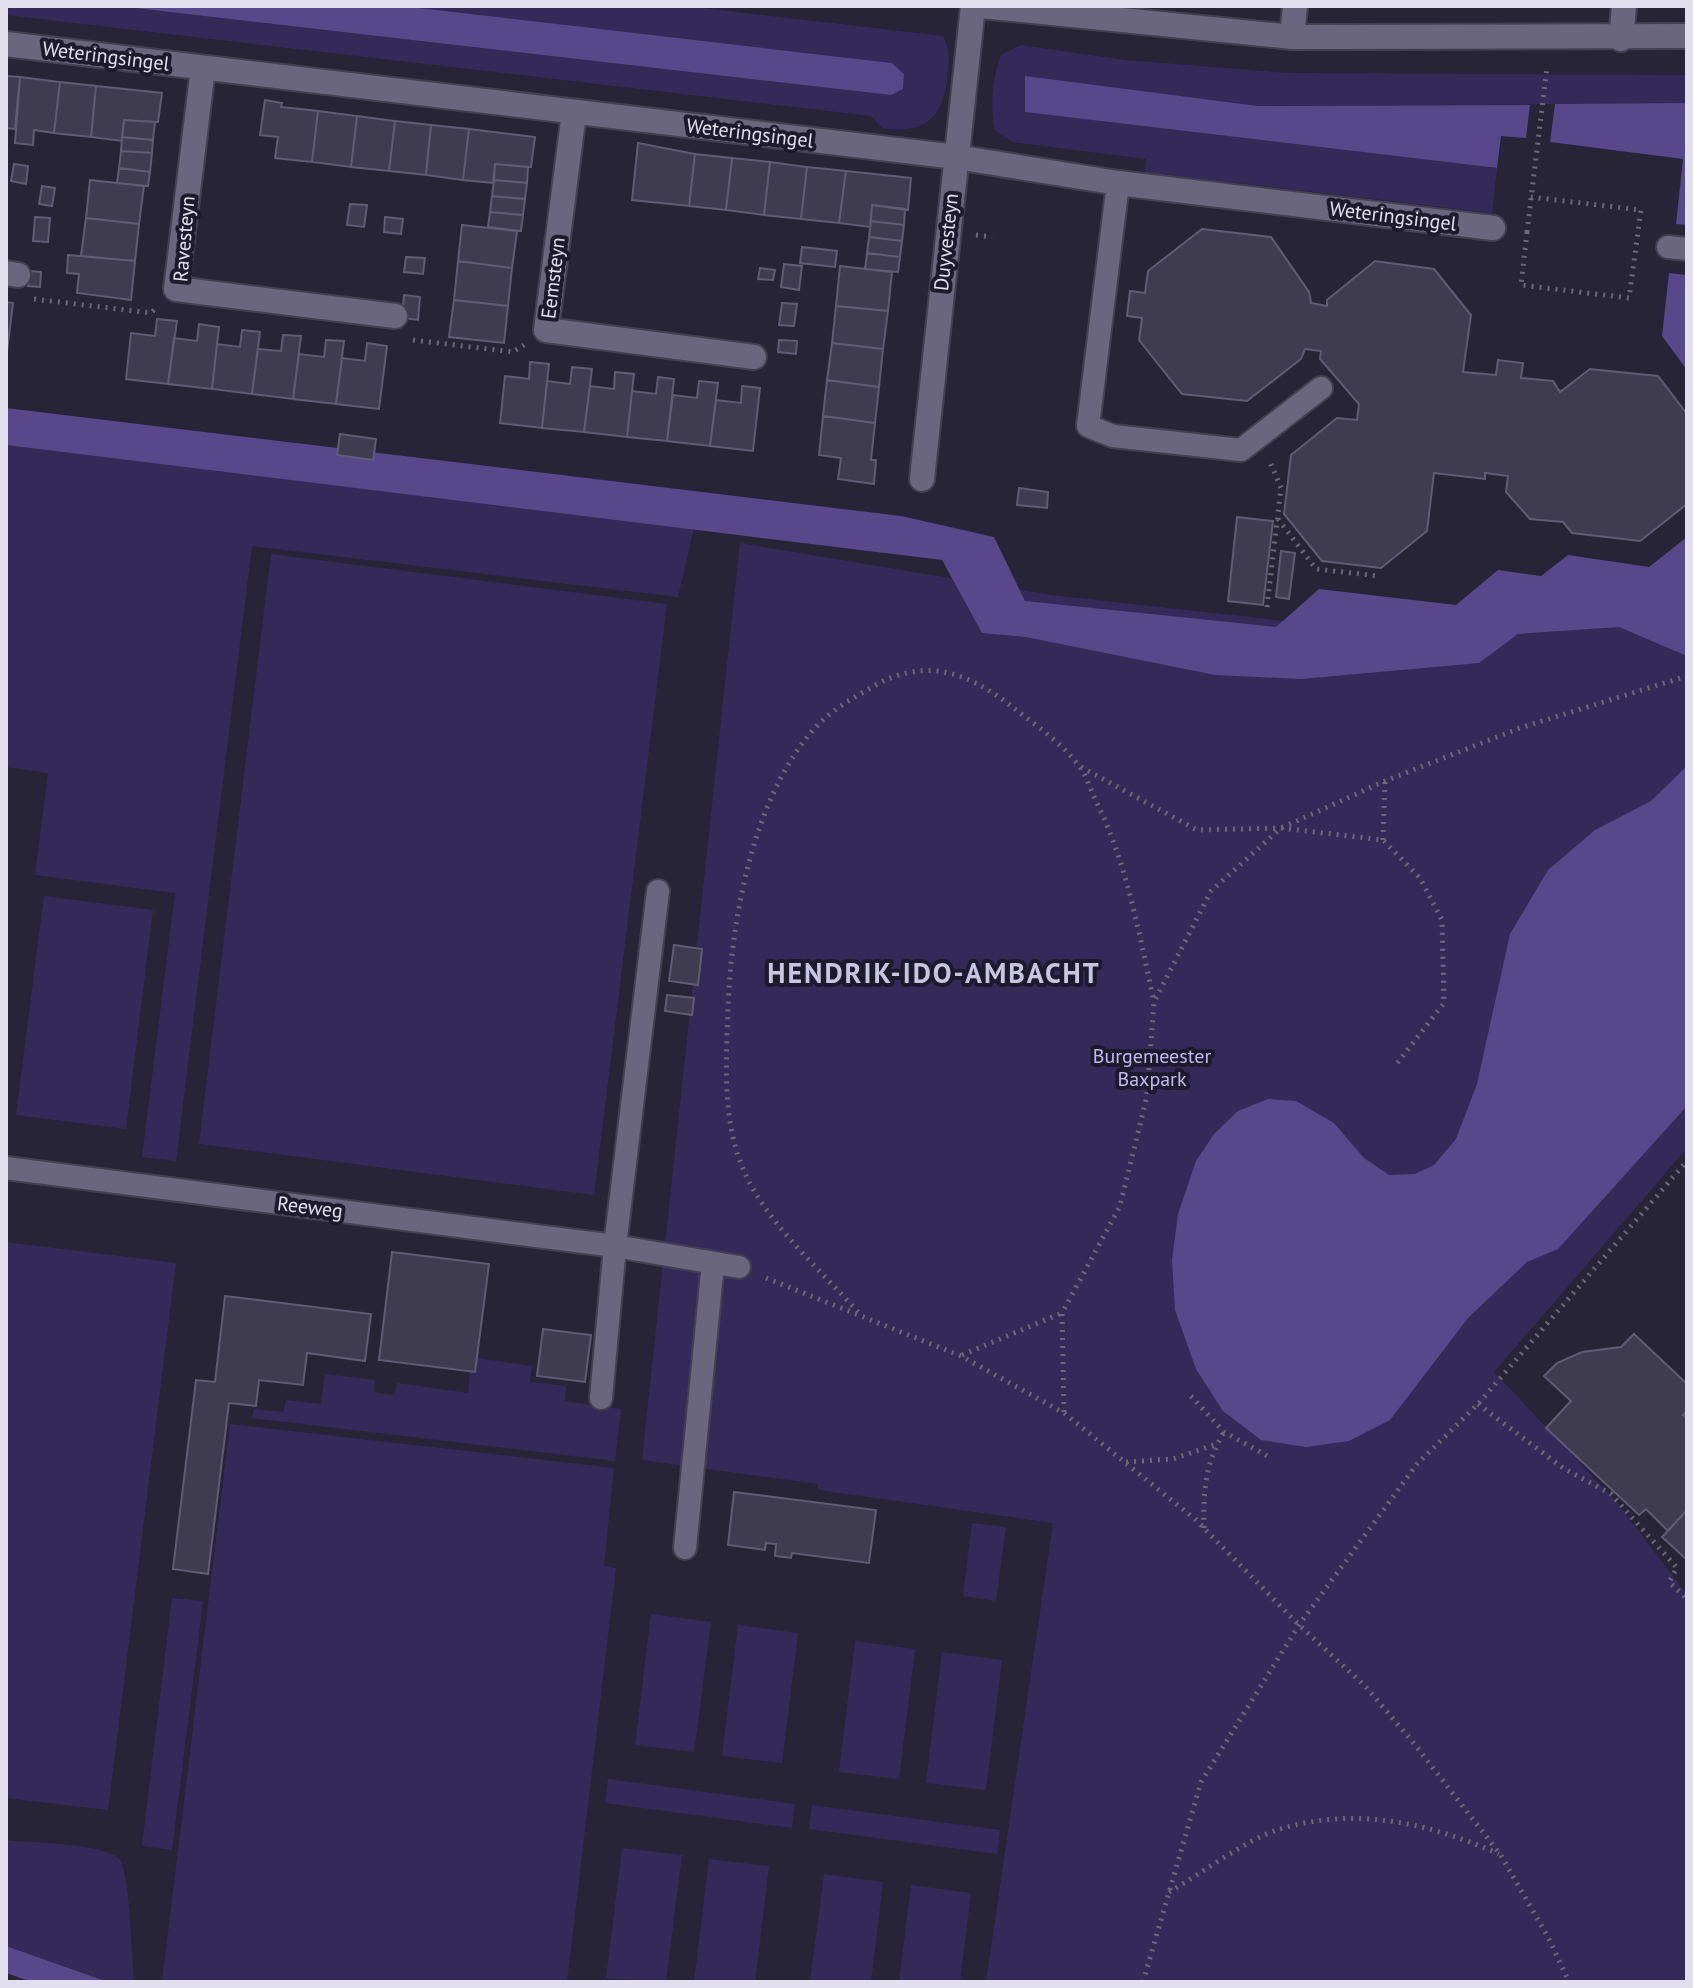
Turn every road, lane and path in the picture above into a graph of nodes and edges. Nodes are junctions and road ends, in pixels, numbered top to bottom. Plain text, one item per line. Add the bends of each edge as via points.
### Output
1 (973, 6) edge
2 (982, 6) edge
3 (1295, 6) edge
4 (1624, 6) edge
5 (1034, 9) edge
6 (1687, 36) edge
7 (1292, 37) junction
8 (1621, 39) junction
9 (6, 44) edge
10 (203, 68) junction
11 (1544, 89) dead end
12 (574, 113) junction
13 (956, 157) junction
14 (1118, 183) junction
15 (1531, 197) junction
16 (1493, 228) joint
17 (1527, 232) junction
18 (12, 274) edge
19 (176, 289) junction
20 (395, 316) joint
21 (546, 330) junction
22 (754, 357) dead end
23 (1321, 388) dead end
24 (1241, 450) junction
25 (922, 479) dead end
26 (1277, 518) junction
27 (1378, 576) dead end
28 (1267, 607) dead end
29 (1687, 676) edge
30 (1080, 766) junction
31 (1385, 781) junction
32 (1281, 828) junction
33 (1383, 840) junction
34 (658, 891) dead end
35 (1154, 1002) junction
36 (1395, 1066) dead end
37 (1687, 1161) edge
38 (6, 1168) edge
39 (615, 1246) junction
40 (713, 1263) junction
41 (739, 1267) joint
42 (858, 1312) junction
43 (1062, 1313) junction
44 (961, 1356) junction
45 (1191, 1396) dead end
46 (601, 1398) dead end
47 (1478, 1404) junction
48 (1064, 1413) junction
49 (1224, 1432) junction
50 (1218, 1444) junction
51 (1271, 1458) dead end
52 (1124, 1462) junction
53 (1204, 1529) junction
54 (685, 1548) dead end
55 (1687, 1599) edge
56 (1299, 1625) junction
57 (1500, 1854) junction
58 (1169, 1892) junction
59 (1143, 1982) edge
60 (1569, 1982) edge

1 - 13 street, Duyvesteyn
2 - 5 street
3 - 7 street
4 - 8 street
5 - 7 street
6 - 8 street
7 - 8 street
9 - 10 street, Weteringsingel
10 - 12 street, Weteringsingel
10 - 19 street, Ravesteyn
11 - 15 path
12 - 13 street, Weteringsingel
12 - 21 street, Eemsteyn
13 - 14 street, Weteringsingel
13 - 25 street, Duyvesteyn
14 - 16 street, Weteringsingel
14 - 24 lane via 1088,426 1113,436
15 - 17 path
15 - 17 path via 1641,210 1629,298 1521,285
16 - 17 path
18 - 19 path via 16,297 151,313
19 - 20 street, Ravesteyn
20 - 21 path via 389,337 513,352
21 - 22 street, Eemsteyn
23 - 24 lane
24 - 26 path via 1270,462 1281,488
26 - 27 path via 1316,569
26 - 28 path
29 - 31 path via 1520,728
30 - 32 path via 1197,830
30 - 35 path via 1109,827 1130,891
30 - 42 path via 980,682 930,669 896,673 841,704 813,730 786,768 756,840 736,914 730,970 726,1057 731,1131 744,1173 782,1228
31 - 32 path
31 - 33 path
32 - 33 path
32 - 35 path via 1211,891
33 - 36 path via 1420,878 1442,920 1444,1003
34 - 39 lane
35 - 43 path via 1147,1096 1120,1206
37 - 47 path
38 - 39 lane, Reeweg
39 - 40 lane, Reeweg
39 - 46 lane
40 - 41 lane, Reeweg
40 - 54 lane
41 - 42 path
42 - 44 path
43 - 44 path
43 - 48 path
44 - 48 path
45 - 49 path
47 - 55 path via 1563,1468 1611,1494 1677,1568 1669,1582
47 - 56 path via 1417,1464
48 - 52 path
49 - 50 path
49 - 51 path
50 - 52 path via 1173,1459
50 - 53 path via 1204,1483
52 - 53 path
53 - 56 path
56 - 57 path via 1366,1687
56 - 58 path via 1201,1782
57 - 58 path via 1391,1818 1344,1816 1274,1831
57 - 60 path
58 - 59 path

